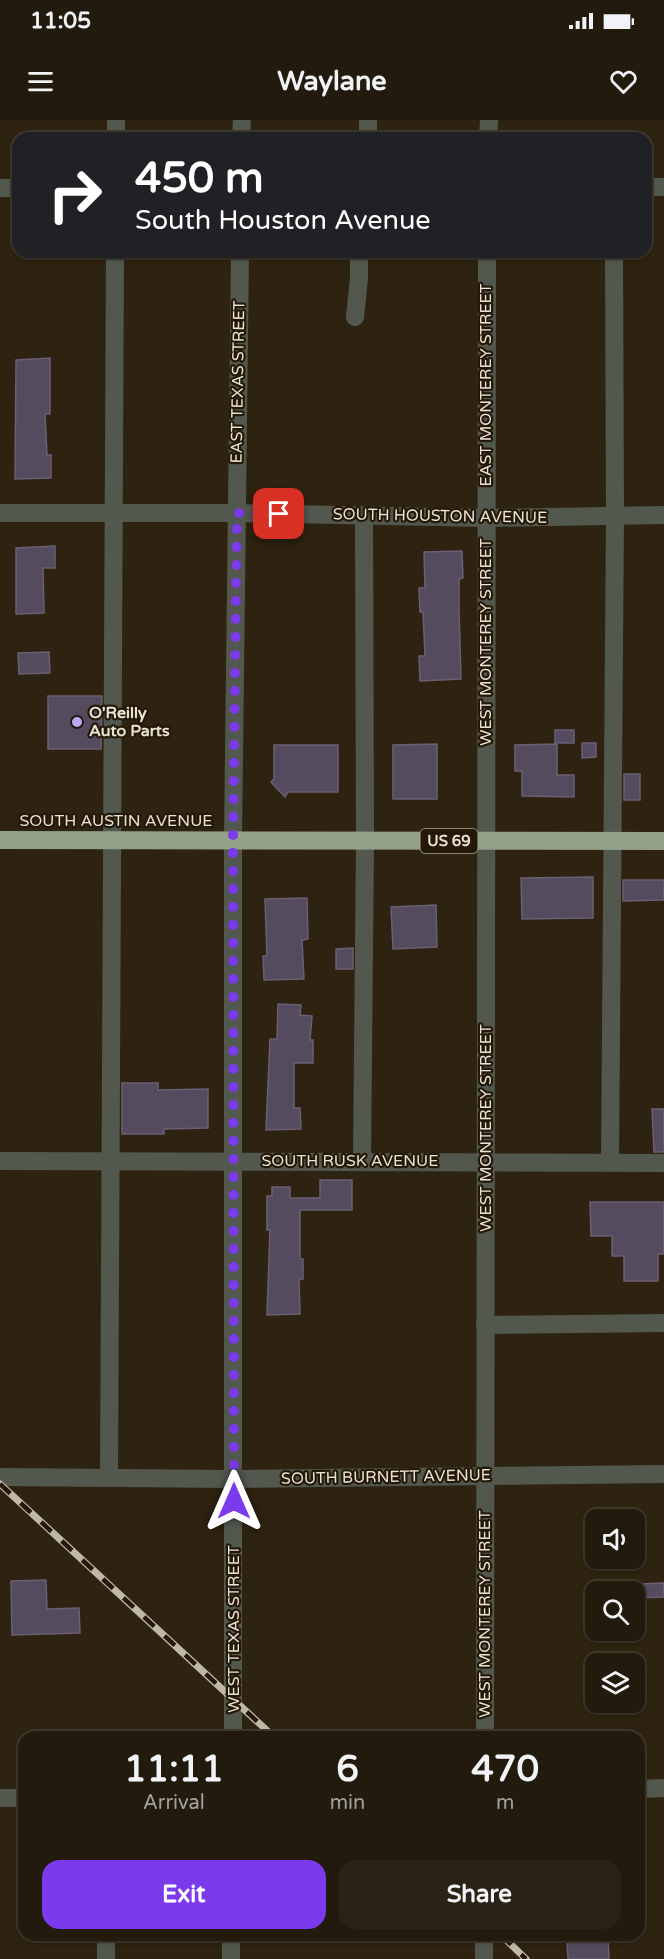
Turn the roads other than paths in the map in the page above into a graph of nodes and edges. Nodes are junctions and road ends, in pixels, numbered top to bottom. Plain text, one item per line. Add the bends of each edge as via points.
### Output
1 (115, 258) edge
2 (240, 258) edge
3 (359, 258) edge
4 (487, 258) edge
5 (614, 258) edge
6 (355, 317) dead end
7 (0, 513) edge
8 (114, 513) junction
9 (237, 513) junction
10 (664, 515) edge
11 (364, 516) junction
12 (615, 516) junction
13 (486, 518) junction
14 (0, 840) edge
15 (112, 840) junction
16 (233, 840) junction
17 (365, 841) junction
18 (487, 841) junction
19 (611, 841) junction
20 (664, 841) edge
21 (111, 1160) junction
22 (234, 1160) junction
23 (0, 1161) edge
24 (362, 1161) junction
25 (486, 1161) junction
26 (610, 1162) junction
27 (664, 1163) edge
28 (664, 1323) edge
29 (485, 1325) junction
30 (664, 1474) edge
31 (484, 1475) junction
32 (0, 1477) edge
33 (109, 1478) junction
34 (234, 1479) junction
35 (233, 1731) edge
36 (485, 1731) edge
37 (664, 1788) edge
38 (645, 1789) edge
39 (0, 1798) edge
40 (18, 1798) edge
41 (106, 1941) edge
42 (231, 1941) edge
43 (484, 1941) edge
44 (106, 1959) edge
45 (231, 1959) edge
46 (484, 1959) edge

1 - 8 street
2 - 9 street, EAST TEXAS STREET
3 - 6 street
4 - 13 street, EAST MONTEREY STREET
5 - 12 street
7 - 8 street, SOUTH HOUSTON AVENUE
8 - 9 street, SOUTH HOUSTON AVENUE
8 - 15 street
9 - 11 street, SOUTH HOUSTON AVENUE
9 - 16 street, WEST TEXAS STREET
10 - 12 street, SOUTH HOUSTON AVENUE
11 - 13 street, SOUTH HOUSTON AVENUE
11 - 17 street
12 - 13 street, SOUTH HOUSTON AVENUE
12 - 19 street
13 - 18 street, WEST MONTEREY STREET
14 - 15 highway, SOUTH AUSTIN AVENUE / US 69
15 - 16 highway, SOUTH AUSTIN AVENUE / US 69
15 - 21 street
16 - 17 highway, SOUTH AUSTIN AVENUE / US 69
16 - 22 street, WEST TEXAS STREET
17 - 18 highway, SOUTH AUSTIN AVENUE / US 69
17 - 24 street
18 - 19 highway, SOUTH AUSTIN AVENUE / US 69
18 - 25 street, WEST MONTEREY STREET
19 - 20 highway, SOUTH AUSTIN AVENUE / US 69
19 - 26 street
21 - 22 street, SOUTH RUSK AVENUE
21 - 23 street, SOUTH RUSK AVENUE
21 - 33 street
22 - 24 street, SOUTH RUSK AVENUE
22 - 34 street, WEST TEXAS STREET
24 - 25 street, SOUTH RUSK AVENUE
25 - 26 street, SOUTH RUSK AVENUE
25 - 29 street, WEST MONTEREY STREET
26 - 27 street, SOUTH RUSK AVENUE
28 - 29 street
29 - 31 street, WEST MONTEREY STREET
30 - 31 street, SOUTH BURNETT AVENUE
31 - 34 street, SOUTH BURNETT AVENUE
31 - 36 street, WEST MONTEREY STREET
32 - 33 street, SOUTH BURNETT AVENUE
33 - 34 street, SOUTH BURNETT AVENUE
34 - 35 street, WEST TEXAS STREET
37 - 38 street
39 - 40 street
41 - 44 street
42 - 45 street
43 - 46 street

